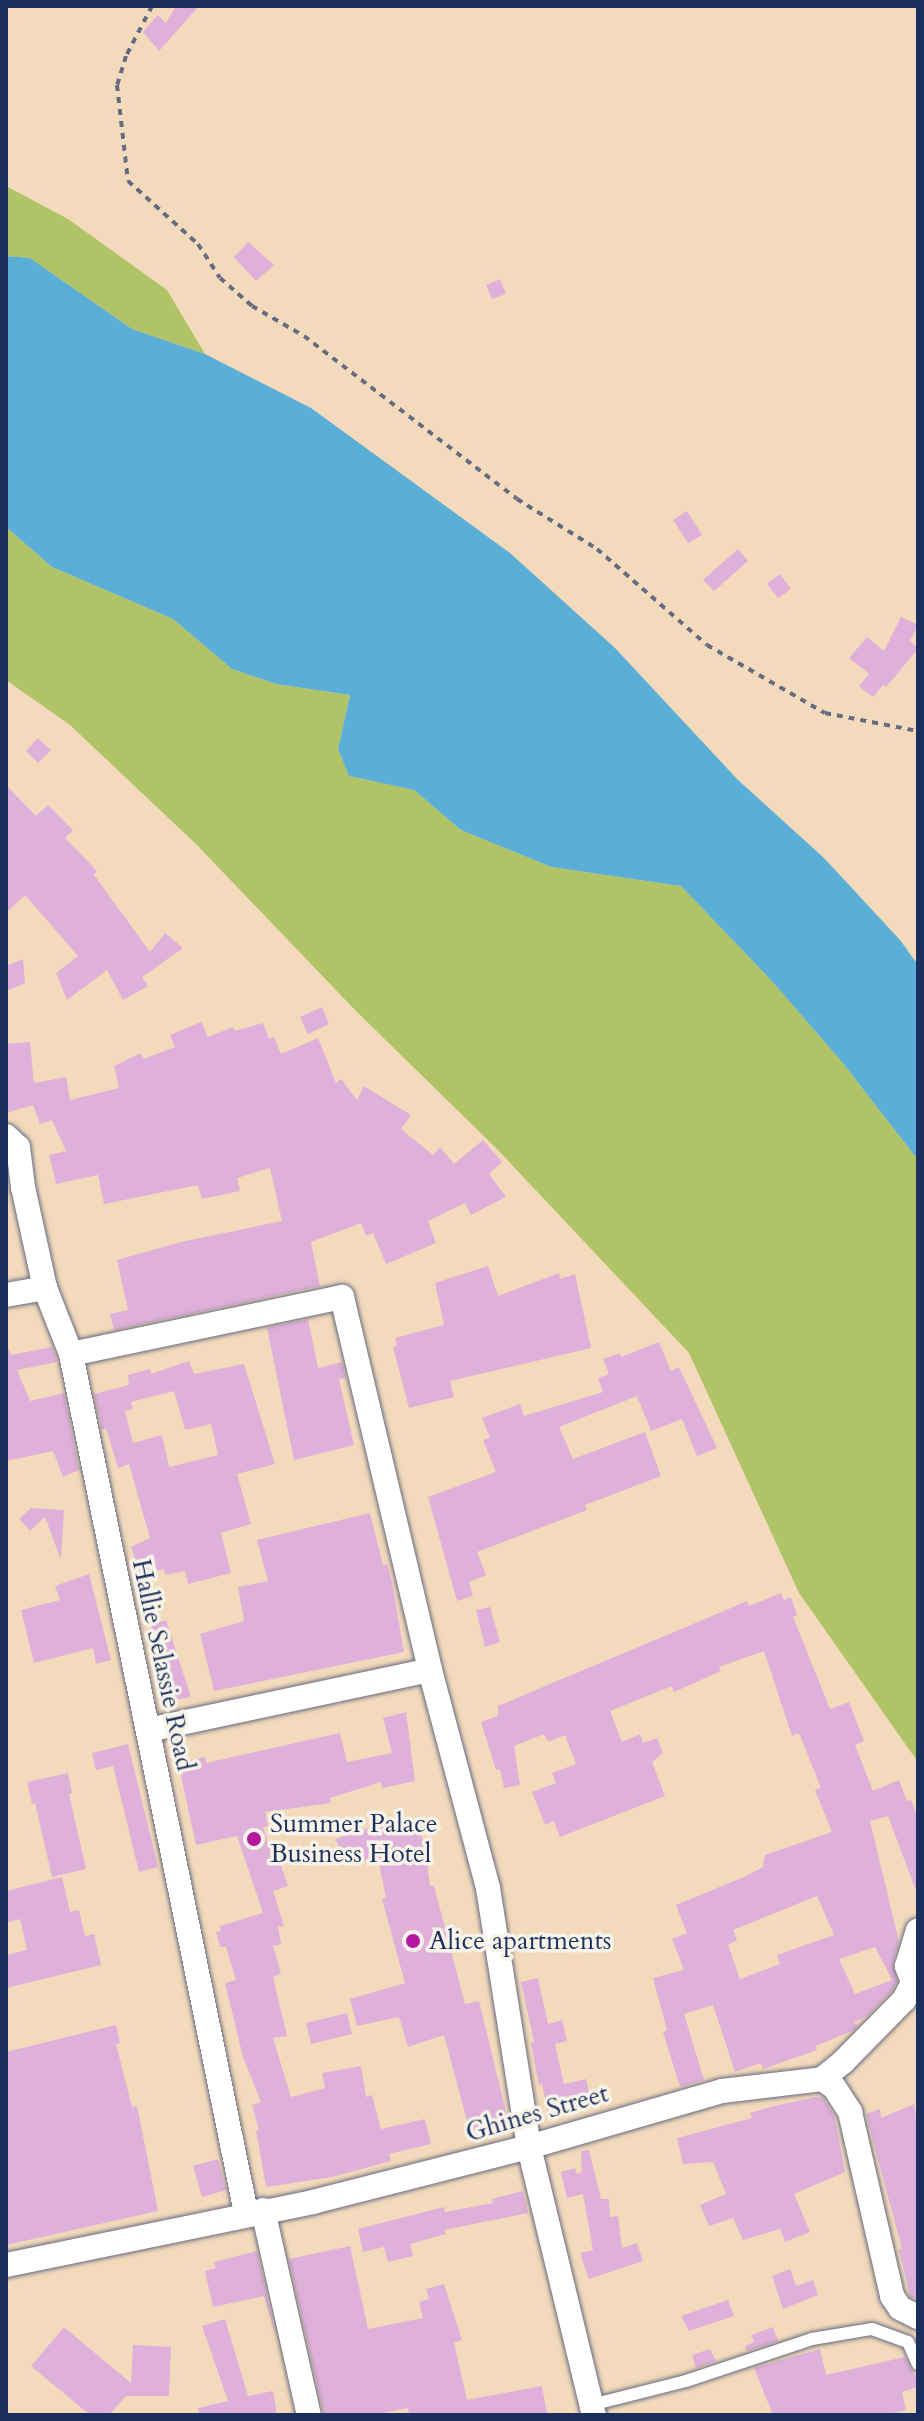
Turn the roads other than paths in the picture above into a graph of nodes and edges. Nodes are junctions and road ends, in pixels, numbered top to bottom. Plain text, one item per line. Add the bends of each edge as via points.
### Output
1 (6, 1136) edge
2 (45, 1288) junction
3 (6, 1295) edge
4 (71, 1354) junction
5 (430, 1670) junction
6 (148, 1730) junction
7 (918, 1931) edge
8 (822, 2079) junction
9 (529, 2147) junction
10 (255, 2212) junction
11 (6, 2265) edge
12 (918, 2317) edge
13 (918, 2364) edge
14 (593, 2410) edge
15 (309, 2415) edge

1 - 2 street, Hallie Selassie Road via 20,1154
2 - 3 street
2 - 4 street, Hallie Selassie Road
4 - 5 street via 342,1297
4 - 6 street, Hallie Selassie Road
5 - 6 street
5 - 9 street via 488,1888
6 - 10 street, Hallie Selassie Road
7 - 8 street via 907,1966 913,1982 904,2000
8 - 9 street, Ghines Street via 722,2091
8 - 12 street via 850,2112 892,2296 900,2308
9 - 10 street, Ghines Street
9 - 14 street
10 - 11 street, Ghines Street
10 - 15 street, Hallie Selassie Road
13 - 14 lane via 908,2342 872,2329 812,2339

